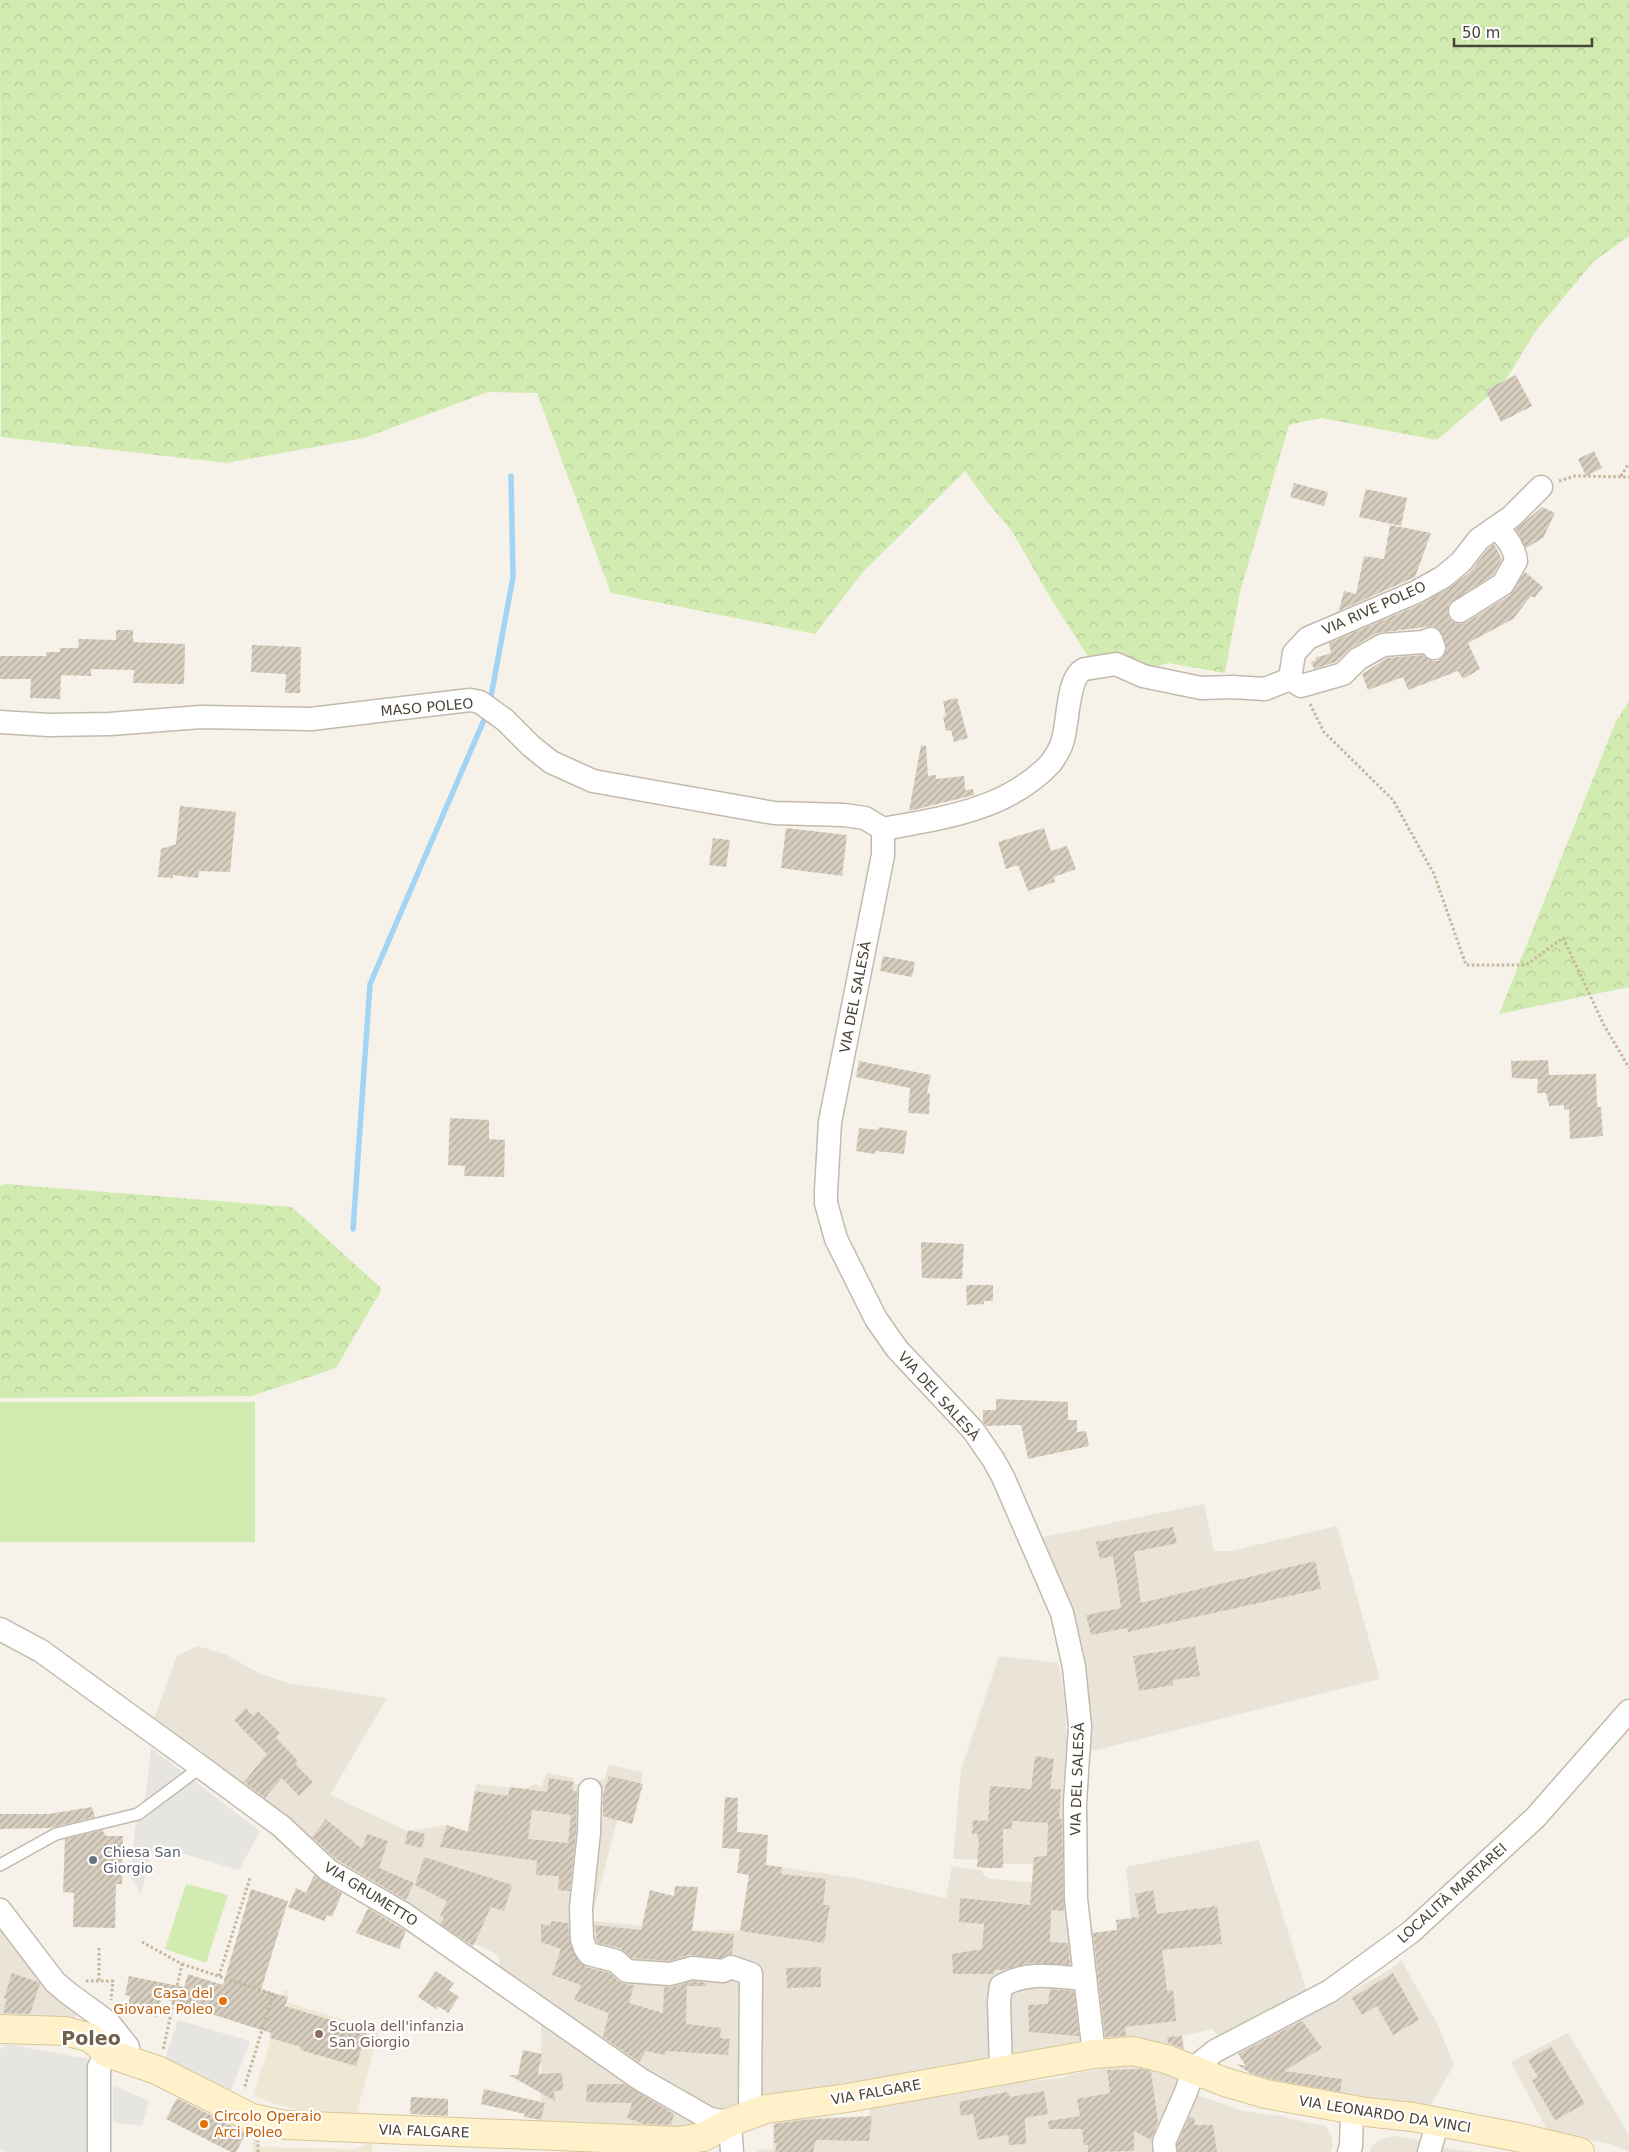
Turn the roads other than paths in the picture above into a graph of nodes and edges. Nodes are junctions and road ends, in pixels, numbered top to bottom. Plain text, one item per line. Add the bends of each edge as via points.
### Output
1 (1541, 486) road end
2 (1497, 528) junction
3 (1460, 612) dead end
4 (1434, 648) dead end
5 (1295, 683) junction
6 (0, 722) edge
7 (883, 829) junction
8 (0, 1628) edge
9 (1629, 1711) edge
10 (201, 1767) junction
11 (590, 1790) dead end
12 (0, 1865) edge
13 (0, 1910) edge
14 (1085, 1979) junction
15 (0, 2029) edge
16 (118, 2050) junction
17 (1094, 2054) junction
18 (161, 2059) road end
19 (1194, 2068) junction
20 (1001, 2070) junction
21 (238, 2098) road end
22 (1352, 2110) junction
23 (740, 2118) junction
24 (1438, 2122) junction
25 (286, 2125) junction
26 (600, 2144) edge
27 (1501, 2144) edge
28 (1566, 2151) edge
29 (99, 2152) edge
30 (732, 2152) edge
31 (1165, 2152) edge
32 (1349, 2152) edge
33 (1429, 2152) edge

1 - 2 street, VIA RIVE POLEO
2 - 3 street via 1504,534 1516,561 1503,584
2 - 5 street, VIA RIVE POLEO via 1479,539 1461,562 1416,592 1308,638 1294,653
4 - 5 street via 1430,639 1383,645 1358,659 1343,674
5 - 7 street via 1265,690 1201,688 1143,676 1116,664 1081,670 1074,682 1063,742 1051,762 1034,778 990,805 958,815
6 - 7 street, MASO POLEO via 49,725 201,717 311,719 470,700 490,709 551,762 593,781 774,812 865,818
7 - 14 street, VIA DEL SALESÀ via 883,855 830,1122 826,1203 836,1239 876,1320 897,1348 974,1430 1004,1476 1062,1613 1074,1667 1080,1726 1075,1876
8 - 10 street, VIA GRUMETTO via 41,1651
9 - 19 street, LOCALITÀ MARTAREI via 1535,1818 1411,1932 1330,1991 1215,2051
10 - 12 lane via 138,1814 56,1834
10 - 23 street, VIA GRUMETTO via 281,1826 328,1870 404,1914 640,2079 710,2119
11 - 23 street via 581,1908 585,1948 593,1956 616,1961 627,1971 670,1974 692,1968 723,1971 731,1967 750,1974
13 - 16 street via 56,1982 110,2023
14 - 17 street, VIA DEL SALESÀ
14 - 20 street via 1028,1975 1001,1986
15 - 16 street, VIA FALGARE via 65,2030
16 - 18 lane
16 - 25 street, VIA FALGARE via 252,2118
16 - 29 street via 99,2067
17 - 19 street, VIA FALGARE via 1133,2051
17 - 20 street, VIA FALGARE
19 - 22 street, VIA LEONARDO DA VINCI via 1225,2082 1266,2094
19 - 31 street via 1164,2142
20 - 23 street, VIA FALGARE via 783,2106
21 - 25 lane
22 - 24 street, VIA LEONARDO DA VINCI
22 - 32 street
23 - 26 street, VIA FALGARE via 703,2137
23 - 30 street
24 - 27 street, VIA LEONARDO DA VINCI
24 - 33 street
25 - 26 street, VIA FALGARE
27 - 28 street, VIA LEONARDO DA VINCI

